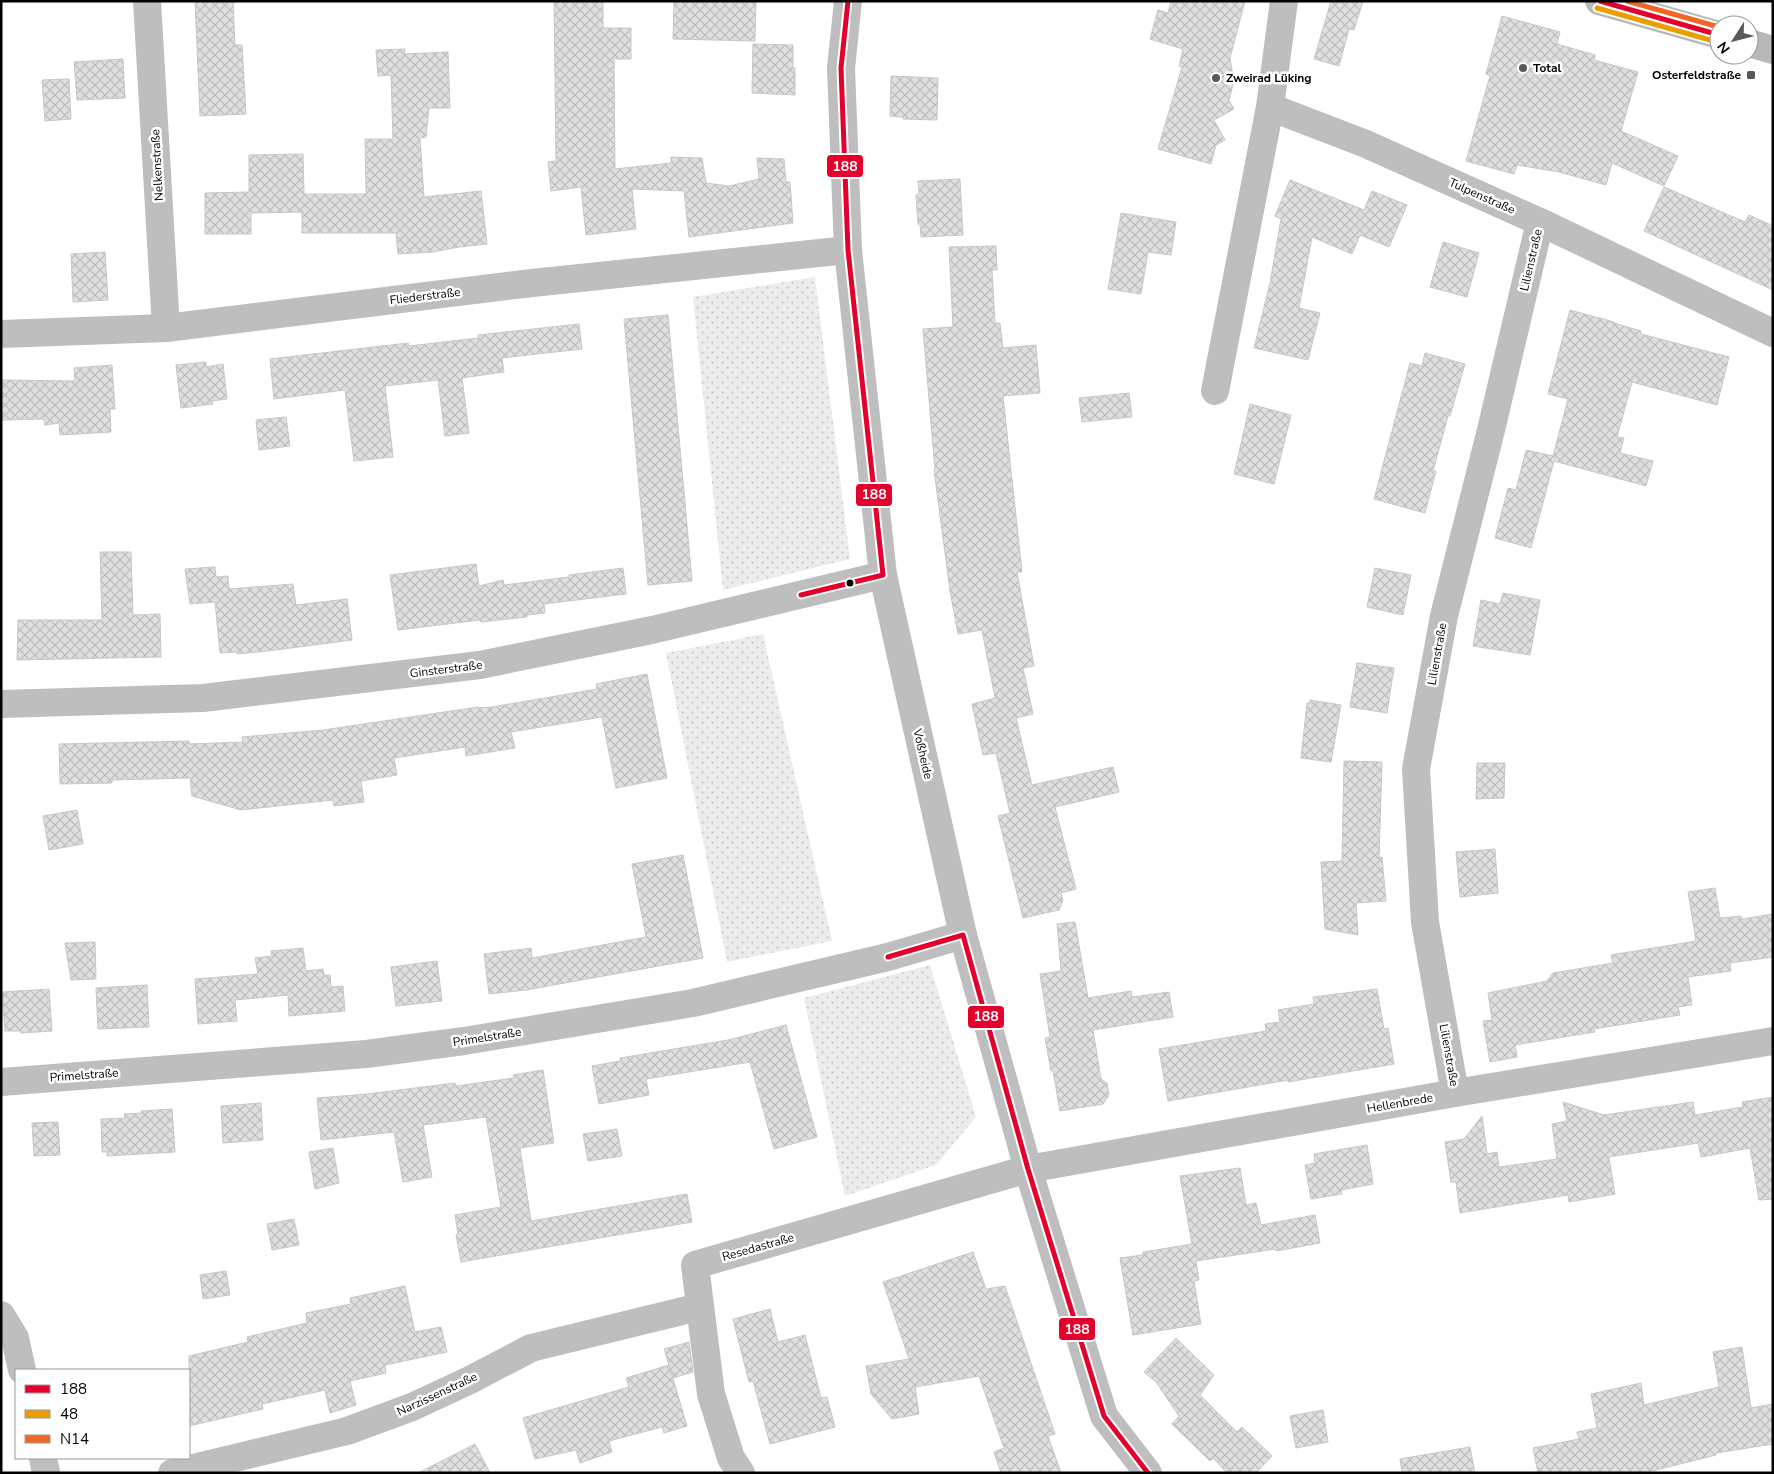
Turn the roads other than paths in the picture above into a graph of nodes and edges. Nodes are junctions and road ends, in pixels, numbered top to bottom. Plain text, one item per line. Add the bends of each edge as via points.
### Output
1 (147, 1) edge
2 (848, 1) edge
3 (1284, 1) edge
4 (1599, 1) edge
5 (1709, 32) edge
6 (1759, 46) edge
7 (1773, 50) edge
8 (1270, 107) junction
9 (1540, 222) junction
10 (848, 250) junction
11 (166, 328) junction
12 (1773, 333) edge
13 (1, 334) edge
14 (1215, 391) dead end
15 (883, 575) junction
16 (1, 704) edge
17 (963, 935) junction
18 (1773, 1042) edge
19 (1, 1082) edge
20 (1455, 1093) junction
21 (1028, 1169) junction
22 (699, 1307) junction
23 (1, 1315) edge
24 (22, 1369) edge
25 (43, 1459) edge
26 (46, 1473) edge
27 (172, 1473) edge
28 (741, 1473) edge
29 (1148, 1473) edge

1 - 11 street, Nelkenstraße
2 - 10 street, Voßheide via 841,68
3 - 8 street
4 - 5 main road
6 - 7 main road
8 - 9 street, Tulpenstraße via 1366,144
8 - 14 street
9 - 12 street, Tulpenstraße
9 - 20 street, Lilienstraße via 1444,616 1416,769 1425,922
10 - 11 street, Fliederstraße via 522,284
10 - 15 street, Voßheide
11 - 13 street, Fliederstraße
15 - 16 street, Ginsterstraße via 652,630 480,665 203,698
15 - 17 street, Voßheide
17 - 19 street, Primelstraße via 888,957 693,1003 464,1042 366,1054
17 - 21 street, Voßheide
18 - 20 street, Hellenbrede
20 - 21 street, Hellenbrede
21 - 22 street, Resedastraße via 695,1265
21 - 29 street, Voßheide via 1104,1416
22 - 27 street, Narzissenstraße via 531,1348 412,1407 347,1431
22 - 28 street, Resedastraße via 711,1394 730,1458
23 - 24 street via 14,1338
25 - 26 street

